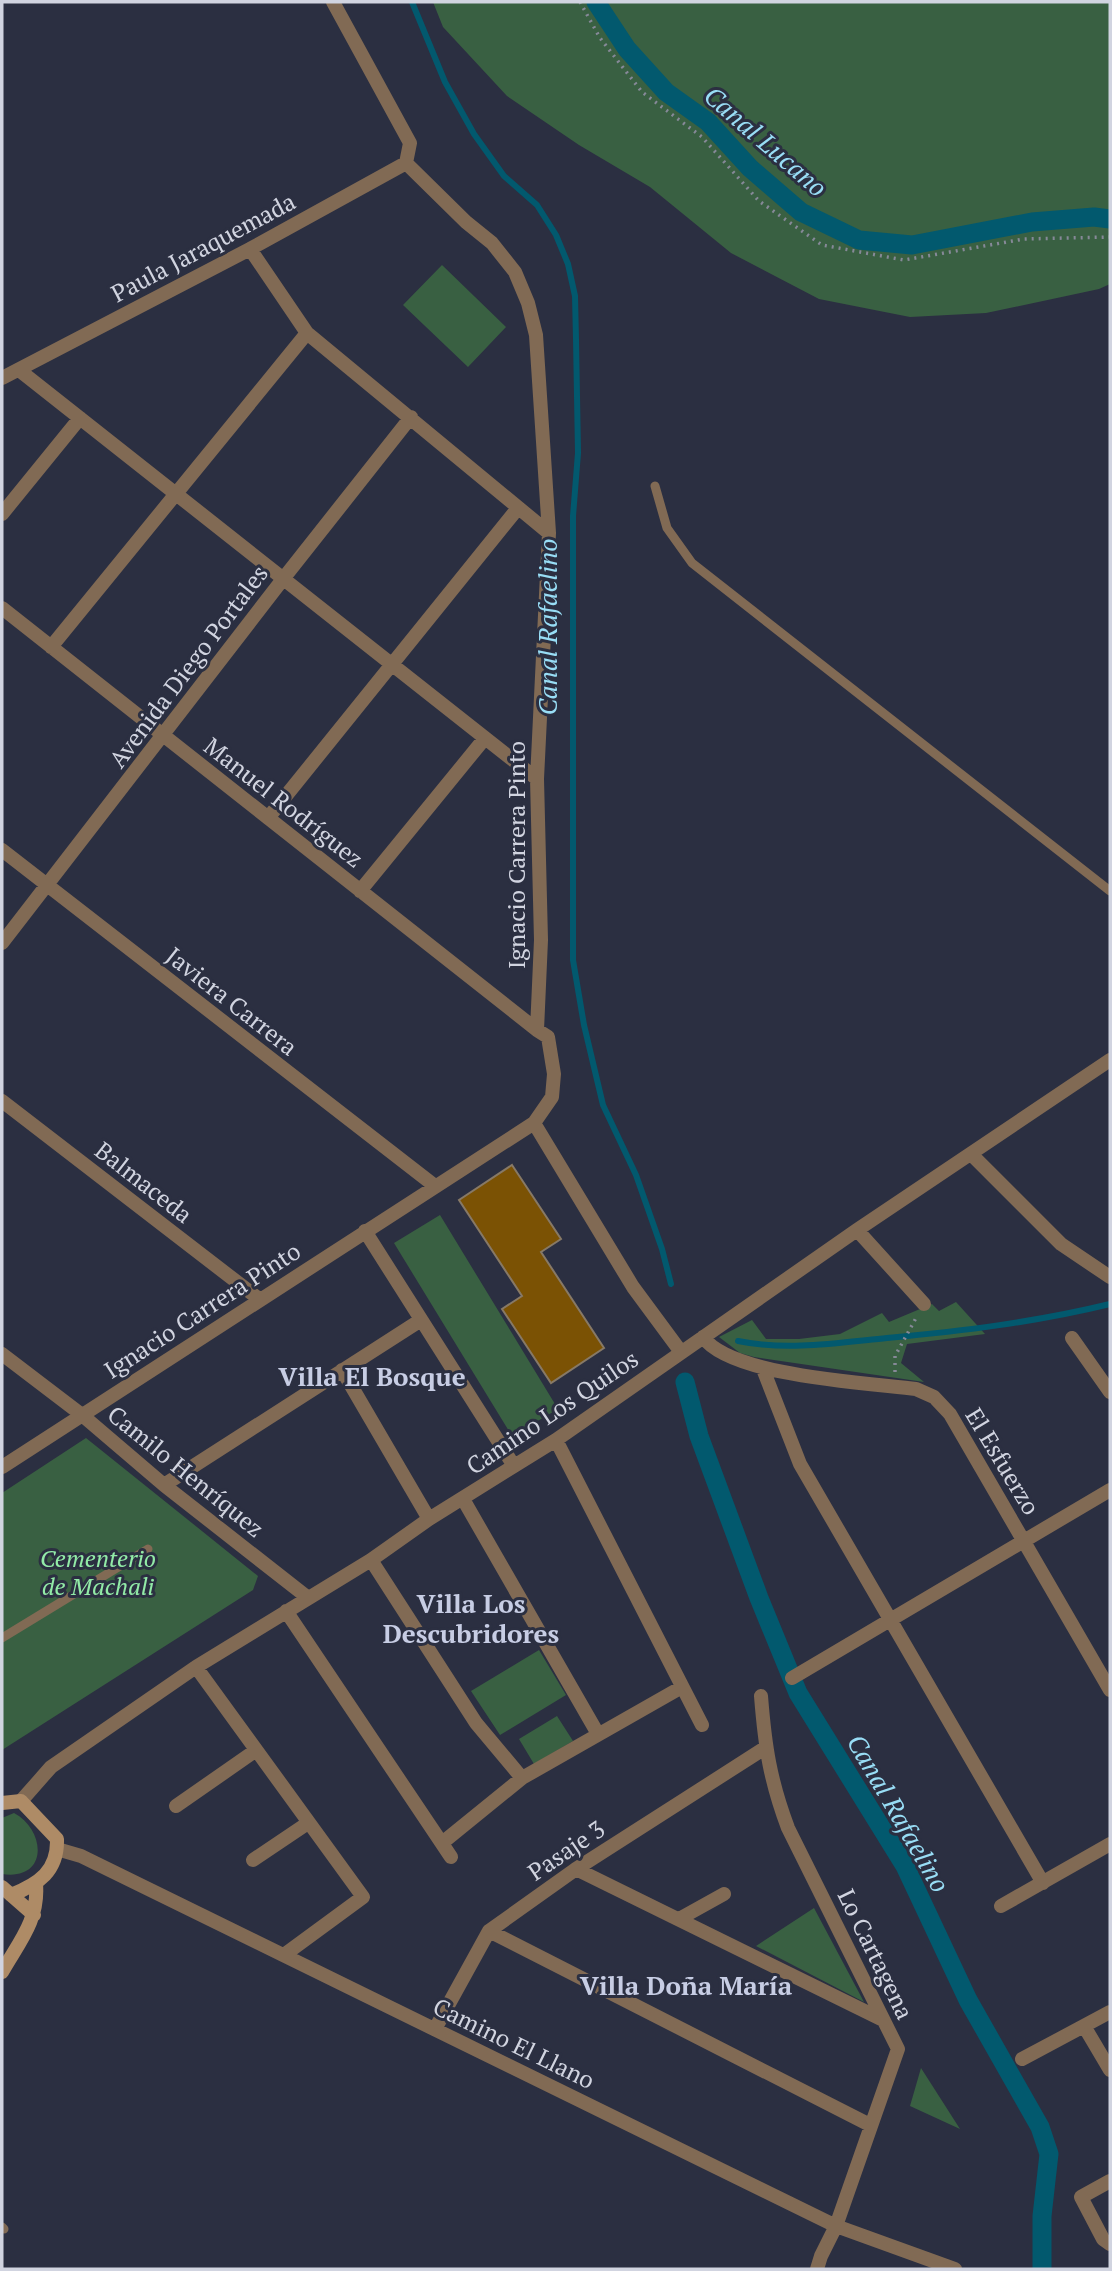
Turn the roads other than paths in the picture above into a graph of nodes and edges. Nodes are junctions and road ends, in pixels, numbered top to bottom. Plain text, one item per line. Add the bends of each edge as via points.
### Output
1 (333, 2) edge
2 (406, 163) junction
3 (250, 250) junction
4 (307, 333) junction
5 (19, 370) junction
6 (2, 378) edge
7 (411, 417) junction
8 (80, 418) junction
9 (655, 486) dead end
10 (177, 495) junction
11 (517, 508) junction
12 (2, 514) edge
13 (549, 533) junction
14 (283, 579) junction
15 (2, 608) edge
16 (51, 647) junction
17 (390, 664) junction
18 (164, 736) junction
19 (485, 738) junction
20 (537, 779) junction
21 (268, 818) junction
22 (2, 850) edge
23 (46, 886) junction
24 (360, 891) junction
25 (1110, 891) edge
26 (2, 943) edge
27 (537, 1031) junction
28 (1110, 1060) edge
29 (2, 1101) edge
30 (534, 1123) junction
31 (971, 1154) junction
32 (435, 1186) junction
33 (857, 1230) junction
34 (365, 1231) junction
35 (1110, 1277) edge
36 (259, 1299) junction
37 (924, 1304) dead end
38 (421, 1320) junction
39 (703, 1337) junction
40 (1072, 1338) dead end
41 (681, 1352) junction
42 (2, 1354) edge
43 (763, 1369) junction
44 (342, 1370) junction
45 (1110, 1392) edge
46 (82, 1415) junction
47 (556, 1440) junction
48 (514, 1466) junction
49 (2, 1467) edge
50 (164, 1485) junction
51 (1110, 1490) edge
52 (463, 1499) junction
53 (429, 1519) junction
54 (1024, 1541) junction
55 (148, 1549) dead end
56 (371, 1560) junction
57 (307, 1597) junction
58 (286, 1611) junction
59 (891, 1619) junction
60 (2, 1639) edge
61 (196, 1667) junction
62 (792, 1678) dead end
63 (682, 1687) junction
64 (1110, 1690) edge
65 (761, 1696) dead end
66 (702, 1725) dead end
67 (598, 1734) junction
68 (765, 1748) junction
69 (255, 1751) junction
70 (522, 1778) junction
71 (21, 1801) junction
72 (2, 1803) edge
73 (176, 1806) dead end
74 (308, 1823) junction
75 (442, 1843) junction
76 (1110, 1844) edge
77 (57, 1849) junction
78 (452, 1857) dead end
79 (253, 1860) dead end
80 (576, 1869) junction
81 (1043, 1883) junction
82 (36, 1884) junction
83 (7, 1891) edge
84 (724, 1894) dead end
85 (1001, 1906) dead end
86 (34, 1915) junction
87 (678, 1919) junction
88 (489, 1931) junction
89 (284, 1955) junction
90 (2, 1972) edge
91 (1110, 2012) edge
92 (883, 2020) junction
93 (1084, 2026) junction
94 (435, 2029) junction
95 (1022, 2059) dead end
96 (1110, 2070) edge
97 (870, 2126) junction
98 (1110, 2180) edge
99 (836, 2226) junction
100 (1110, 2244) edge
101 (817, 2269) edge
102 (955, 2269) edge

1 - 2 street via 410,143
2 - 3 street, Paula Jaraquemada
2 - 13 street, Ignacio Carrera Pinto via 492,243 515,272 528,303 536,335
3 - 4 street
3 - 5 street, Paula Jaraquemada
4 - 7 street
4 - 10 street
5 - 6 street, Paula Jaraquemada
5 - 8 street
7 - 11 street
7 - 14 street, Avenida Diego Portales
8 - 10 street
8 - 12 street
9 - 25 lane via 667,528 692,563
10 - 14 street
10 - 16 street
11 - 13 street
11 - 17 street
13 - 20 street, Ignacio Carrera Pinto
14 - 17 street
14 - 18 street, Avenida Diego Portales
15 - 16 street, Manuel Rodríguez
16 - 18 street, Manuel Rodríguez
17 - 19 street
17 - 21 street
18 - 21 street, Manuel Rodríguez
18 - 23 street, Avenida Diego Portales
19 - 20 street
19 - 24 street
20 - 27 street, Ignacio Carrera Pinto via 541,940
21 - 24 street, Manuel Rodríguez
22 - 23 street, Javiera Carrera
23 - 26 street, Avenida Diego Portales
23 - 32 street, Javiera Carrera
24 - 27 street, Manuel Rodríguez
27 - 30 street, Ignacio Carrera Pinto via 548,1037 554,1074 552,1097
28 - 31 street, Camino Los Quilos
29 - 36 street, Balmaceda
30 - 32 street, Ignacio Carrera Pinto
30 - 41 street via 633,1287
31 - 33 street, Camino Los Quilos
31 - 35 street via 1060,1244
32 - 34 street, Ignacio Carrera Pinto
33 - 37 street
33 - 39 street, Camino Los Quilos
34 - 36 street, Ignacio Carrera Pinto
34 - 38 street
36 - 46 street, Ignacio Carrera Pinto
38 - 44 street
38 - 48 street
39 - 41 street, Camino Los Quilos
39 - 43 street, El Esfuerzo via 727,1357
40 - 45 street
41 - 47 street, Camino Los Quilos
42 - 46 street, Camilo Henríquez
43 - 54 street, El Esfuerzo via 916,1389 934,1397 950,1414
43 - 59 street via 800,1464
44 - 50 street
44 - 53 street
46 - 49 street, Ignacio Carrera Pinto
46 - 50 street, Camilo Henríquez
47 - 48 street, Camino Los Quilos
47 - 63 street
48 - 52 street, Camino Los Quilos
50 - 57 street, Camilo Henríquez
51 - 54 street
52 - 53 street, Camino Los Quilos
52 - 67 street
53 - 56 street, Camino Los Quilos
54 - 59 street
54 - 64 street, El Esfuerzo
55 - 60 lane
56 - 57 street, Camino Los Quilos
56 - 70 street via 476,1723
57 - 58 street, Camino Los Quilos
58 - 61 street, Camino Los Quilos
58 - 75 street
59 - 62 street
59 - 81 street
61 - 69 street
61 - 71 street, Camino Los Quilos via 51,1767
63 - 66 street
63 - 67 street
65 - 68 street, Lo Cartagena
67 - 70 street
68 - 80 street, Pasaje 3
68 - 92 street, Lo Cartagena via 788,1828
69 - 73 street
69 - 74 street
70 - 75 street
71 - 72 main road
71 - 77 main road via 57,1839
74 - 79 street
74 - 89 street via 363,1897
75 - 78 street
76 - 81 street
77 - 82 main road via 54,1864
77 - 89 street, Camino El Llano via 81,1856
80 - 87 street
80 - 88 street, Pasaje 3
81 - 85 street
82 - 83 main road
82 - 86 main road
83 - 86 main road
84 - 87 street
86 - 90 main road
87 - 92 street
88 - 94 street, Pasaje 3
88 - 97 street
89 - 94 street, Camino El Llano
91 - 93 street
92 - 97 street, Lo Cartagena via 898,2049
93 - 95 street
93 - 96 street
94 - 99 street, Camino El Llano
97 - 99 street, Lo Cartagena
98 - 100 street via 1082,2197
99 - 101 street, Lo Cartagena
99 - 102 street, Camino El Llano

